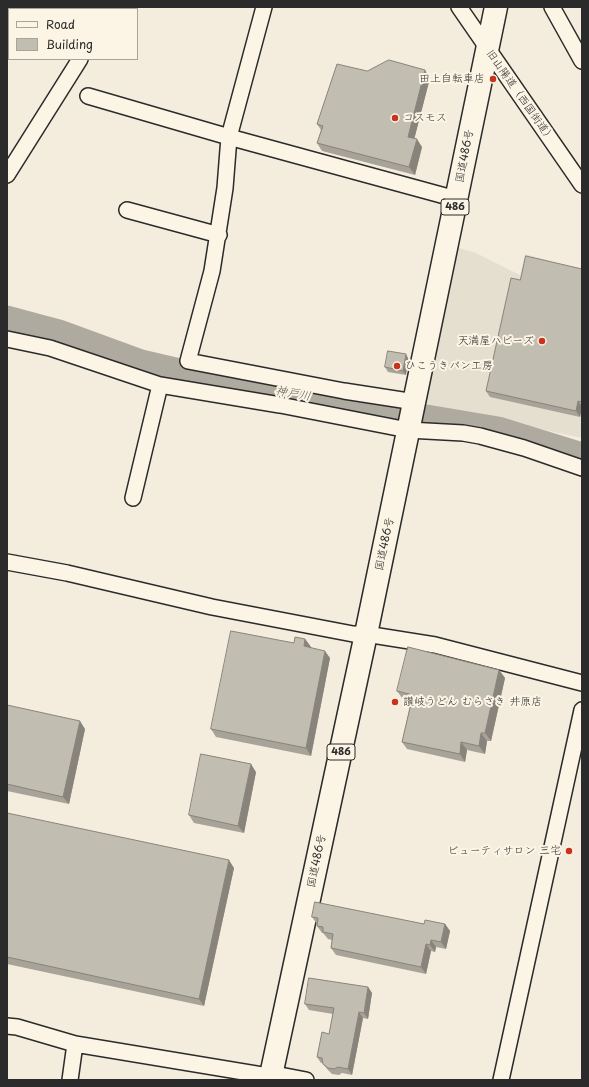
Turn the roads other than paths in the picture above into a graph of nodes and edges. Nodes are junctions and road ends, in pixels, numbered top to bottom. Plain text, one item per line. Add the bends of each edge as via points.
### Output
1 (264, 7) edge
2 (460, 7) edge
3 (496, 7) edge
4 (552, 7) edge
5 (487, 48) junction
6 (79, 60) edge
7 (582, 61) edge
8 (88, 96) dead end
9 (228, 137) junction
10 (7, 174) edge
11 (582, 185) edge
12 (456, 199) junction
13 (127, 210) dead end
14 (219, 236) junction
15 (7, 339) edge
16 (160, 385) junction
17 (412, 415) junction
18 (582, 468) edge
19 (133, 498) dead end
20 (7, 562) edge
21 (366, 634) junction
22 (582, 683) edge
23 (582, 710) edge
24 (7, 1026) edge
25 (75, 1044) junction
26 (270, 1078) edge
27 (70, 1080) edge
28 (306, 1080) edge
29 (501, 1080) edge

1 - 9 street
2 - 5 street, 旧山陽道（西国街道）
3 - 5 highway, 国道486号 / 486
4 - 7 street
5 - 11 street, 旧山陽道（西国街道）
5 - 12 highway, 国道486号 / 486
6 - 10 street
8 - 9 street
9 - 12 street
9 - 14 street
12 - 17 highway, 国道486号 / 486
13 - 14 street
14 - 17 street via 188,361 344,391
15 - 16 street via 50,348
16 - 17 street via 280,405
16 - 19 street
17 - 18 street via 463,433 524,448
17 - 21 highway, 国道486号 / 486
20 - 21 street via 67,573 212,607 353,634
21 - 22 street via 435,645
21 - 26 highway, 国道486号 / 486
23 - 29 street
24 - 25 street
25 - 26 street
25 - 27 street
26 - 28 street via 280,1076

